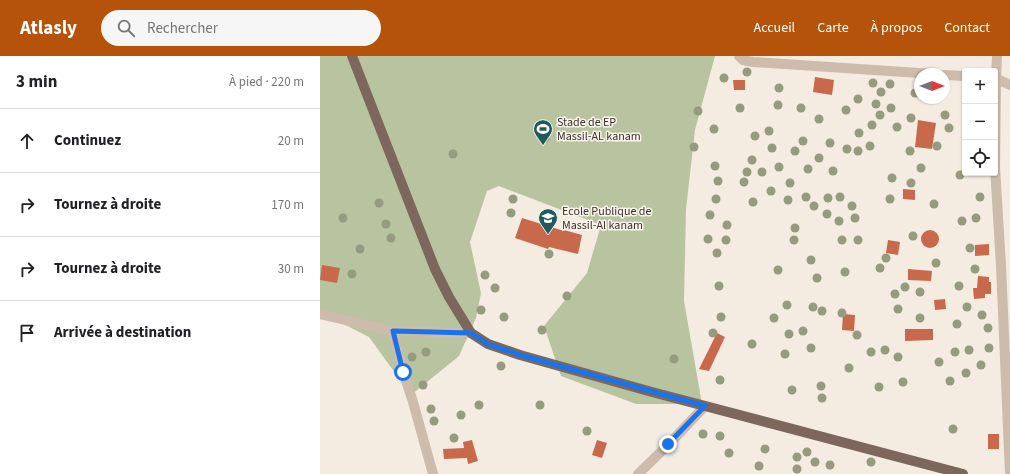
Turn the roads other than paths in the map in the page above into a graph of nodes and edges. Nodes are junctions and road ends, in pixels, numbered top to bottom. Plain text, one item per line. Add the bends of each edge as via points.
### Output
1 (352, 56) edge
2 (739, 56) edge
3 (997, 56) edge
4 (996, 68) edge
5 (914, 73) edge
6 (950, 75) edge
7 (962, 76) edge
8 (998, 79) edge
9 (1010, 85) edge
10 (995, 104) edge
11 (320, 314) edge
12 (393, 331) junction
13 (471, 333) junction
14 (705, 406) junction
15 (433, 474) edge
16 (638, 474) edge
17 (964, 474) edge
18 (1010, 474) edge

1 - 13 main road via 435,269
2 - 5 street via 743,60 753,62
3 - 4 street
6 - 7 street
8 - 9 street
10 - 18 street via 995,167
11 - 12 street
12 - 13 street
12 - 15 street
13 - 14 main road via 488,344 520,355
14 - 16 street
14 - 17 main road

